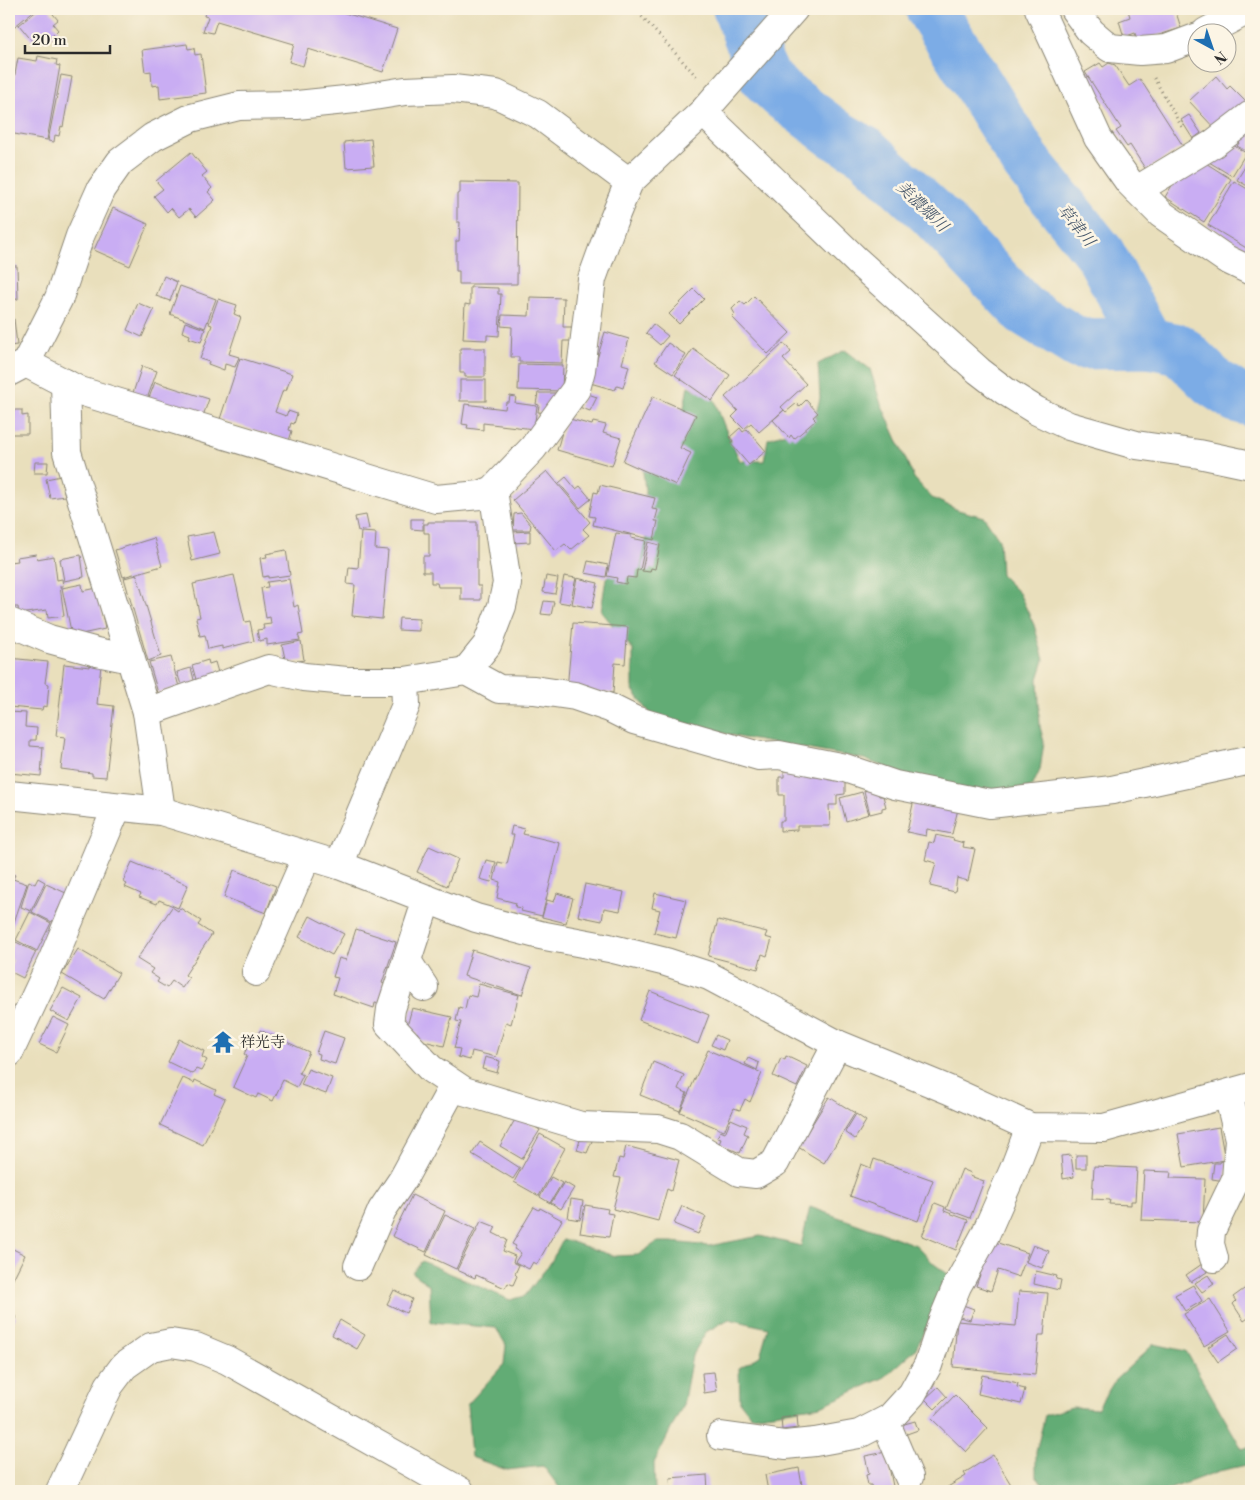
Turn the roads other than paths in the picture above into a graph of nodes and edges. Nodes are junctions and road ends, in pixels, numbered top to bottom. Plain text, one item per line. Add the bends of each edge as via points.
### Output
1 (794, 9) edge
2 (1039, 9) edge
3 (1074, 9) edge
4 (1250, 9) edge
5 (1225, 22) edge
6 (1188, 41) edge
7 (714, 99) junction
8 (1251, 115) edge
9 (629, 182) junction
10 (1137, 190) junction
11 (1251, 270) edge
12 (18, 367) edge
13 (65, 383) junction
14 (1251, 465) edge
15 (493, 490) junction
16 (9, 622) edge
17 (131, 659) junction
18 (466, 671) junction
19 (405, 681) junction
20 (147, 712) junction
21 (1251, 760) edge
22 (9, 795) edge
23 (117, 807) junction
24 (161, 811) junction
25 (307, 856) junction
26 (339, 865) junction
27 (427, 899) junction
28 (407, 961) junction
29 (256, 972) dead end
30 (424, 987) dead end
31 (837, 1044) junction
32 (9, 1053) edge
33 (454, 1085) junction
34 (1240, 1091) edge
35 (1030, 1127) junction
36 (1214, 1258) dead end
37 (358, 1266) dead end
38 (885, 1421) junction
39 (721, 1436) dead end
40 (909, 1478) dead end
41 (60, 1491) edge
42 (460, 1491) edge

1 - 7 street
2 - 10 street via 1098,138
3 - 6 street via 1091,32 1110,48 1140,52 1166,49
4 - 5 street
7 - 9 street
7 - 14 street via 857,261 1005,391 1069,426 1136,445
8 - 10 street via 1213,144
9 - 12 street via 538,114 496,94 453,89 405,91 296,105 239,106 191,118 153,137 120,162 101,190 80,236 59,298
9 - 15 street via 592,279 576,389 533,448
10 - 11 street via 1169,220 1226,259
12 - 13 street
13 - 15 street via 80,391 436,499 480,495
13 - 17 street via 67,452
15 - 18 street via 507,583 487,644
16 - 17 street via 49,639
17 - 20 street
18 - 19 street
18 - 21 street via 499,689 575,696 634,720 759,756 779,755 845,768 895,785 990,804 1112,790
19 - 20 street via 347,681 304,677 269,669
19 - 26 street via 406,705
20 - 24 street
22 - 23 street
23 - 24 street
23 - 32 street via 53,959
24 - 25 street
25 - 26 street
25 - 29 street
26 - 27 street
27 - 28 street
27 - 31 street via 485,920 666,962 709,976
28 - 30 street
28 - 33 street via 389,1024 431,1069
31 - 33 street via 775,1163 756,1174 739,1172 680,1136 658,1129 581,1126 464,1091
31 - 35 street
33 - 37 street via 382,1210
34 - 35 street via 1104,1128
34 - 36 street via 1236,1179 1211,1231
35 - 38 street via 984,1235 957,1286 928,1365 912,1394
38 - 39 street via 859,1434 800,1444 785,1445
38 - 40 street
41 - 42 street via 114,1379 124,1366 151,1347 171,1343 196,1347 227,1360

